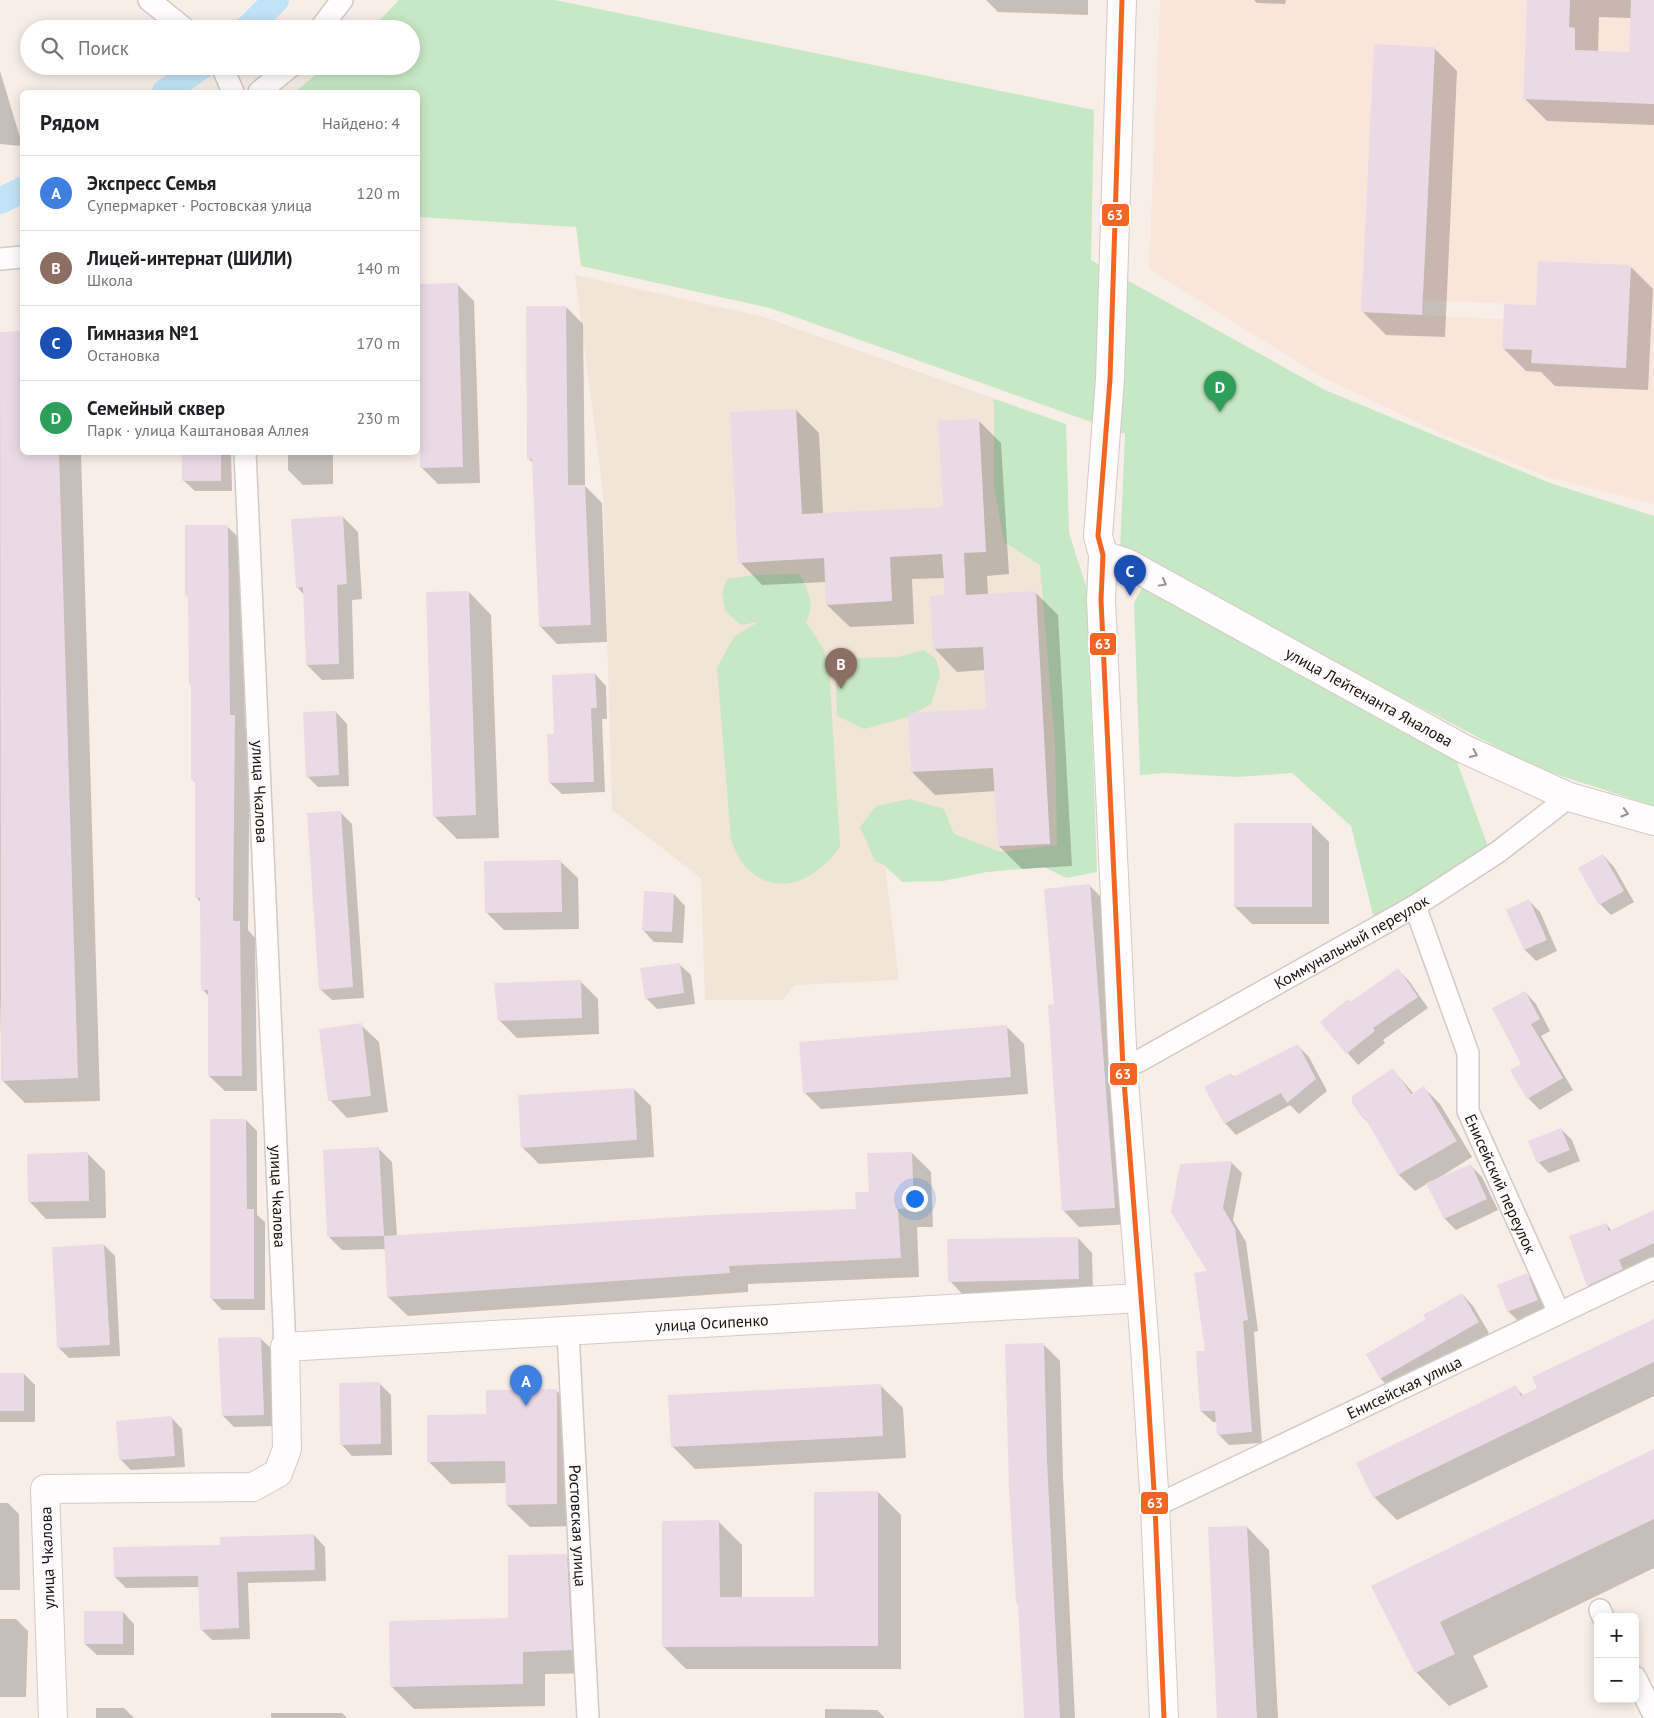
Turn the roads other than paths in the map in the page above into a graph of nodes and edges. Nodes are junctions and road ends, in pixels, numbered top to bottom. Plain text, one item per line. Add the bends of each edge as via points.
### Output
1 (149, 0) edge
2 (342, 0) edge
3 (1122, 0) edge
4 (174, 20) edge
5 (327, 20) edge
6 (226, 75) edge
7 (280, 75) edge
8 (232, 90) edge
9 (261, 90) edge
10 (20, 257) edge
11 (0, 259) edge
12 (245, 455) edge
13 (1101, 550) junction
14 (1569, 797) junction
15 (1654, 821) edge
16 (1415, 906) junction
17 (1123, 1068) junction
18 (1654, 1268) edge
19 (1140, 1298) junction
20 (1559, 1313) junction
21 (568, 1332) junction
22 (285, 1347) junction
23 (1155, 1506) junction
24 (1639, 1685) edge
25 (1654, 1714) edge
26 (53, 1718) edge
27 (588, 1718) edge
28 (1164, 1718) edge

1 - 4 street
2 - 5 street
3 - 13 street via 1110,379 1098,536
6 - 8 street
7 - 9 street
10 - 11 street
12 - 22 street, улица Чкалова
13 -> 14 street, улица Лейтенанта Яналова via 1464,750
13 - 17 street
14 -> 15 street, улица Лейтенанта Яналова
14 - 16 street, Коммунальный переулок via 1498,852
16 - 17 street, Коммунальный переулок
16 - 20 street, Енисейский переулок via 1468,1053 1468,1111
17 - 19 street
18 - 20 street, Енисейская улица
19 - 21 street, улица Осипенко
19 - 23 street
20 - 23 street, Енисейская улица
21 - 22 street, улица Осипенко
21 - 27 street, Ростовская улица
22 - 26 street, улица Чкалова via 287,1449 278,1473 253,1486 45,1489
23 - 28 street
24 - 25 street

